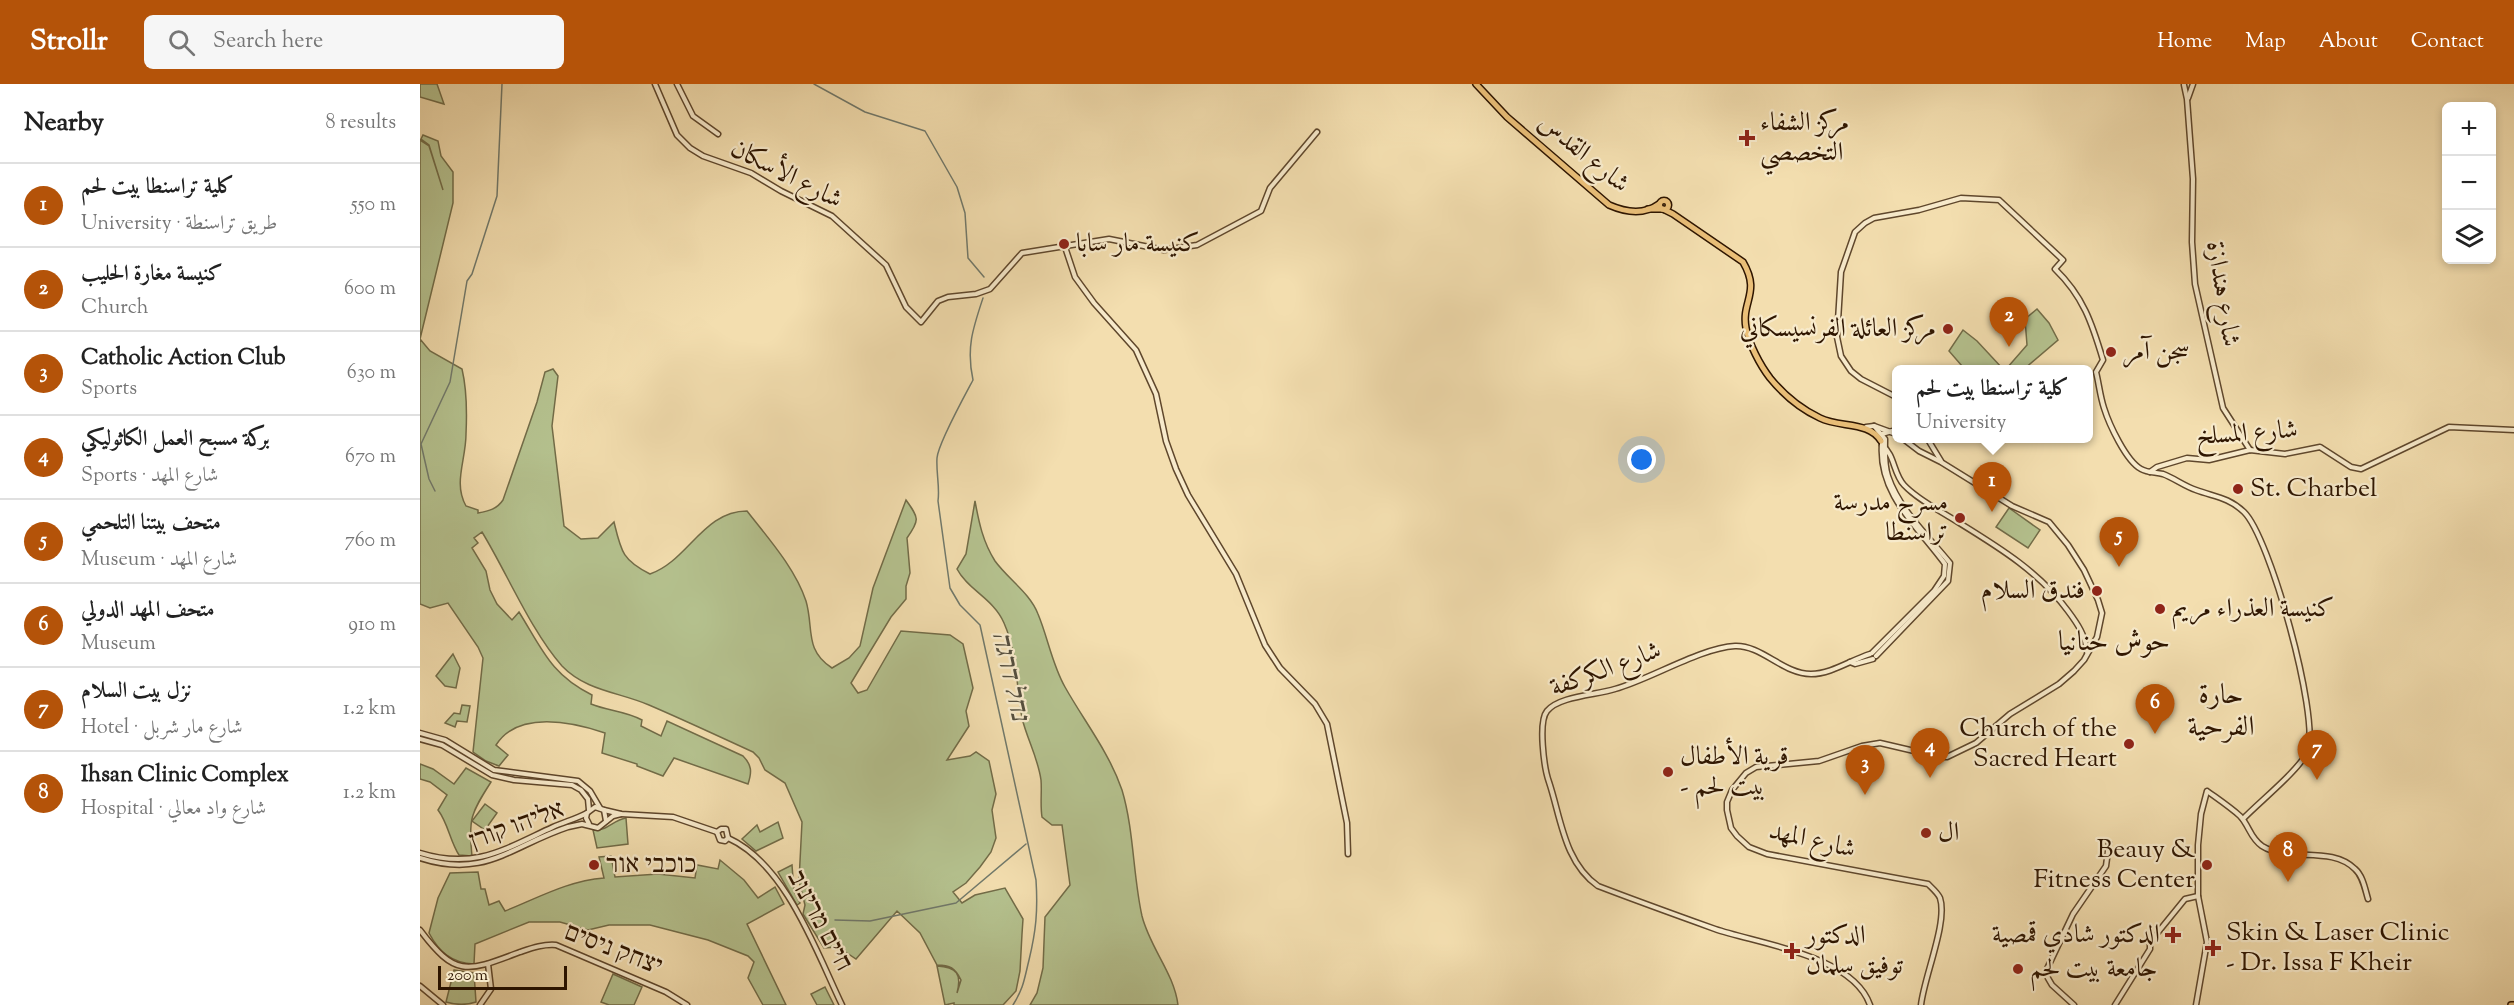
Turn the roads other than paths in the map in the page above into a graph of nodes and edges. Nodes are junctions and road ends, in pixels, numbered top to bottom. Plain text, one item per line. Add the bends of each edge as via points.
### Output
1 (655, 84) edge
2 (678, 84) edge
3 (1476, 84) edge
4 (2192, 84) edge
5 (2184, 85) edge
6 (2187, 99) junction
7 (1317, 132) dead end
8 (718, 134) dead end
9 (1667, 201) junction
10 (1659, 204) junction
11 (1648, 209) junction
12 (1663, 209) junction
13 (1685, 221) junction
14 (1065, 247) junction
15 (1892, 395) edge
16 (1874, 426) junction
17 (1866, 427) junction
18 (2514, 430) edge
19 (1892, 431) edge
20 (1892, 432) edge
21 (1882, 434) junction
22 (1909, 443) edge
23 (1931, 443) edge
24 (1883, 444) junction
25 (2250, 450) junction
26 (1941, 462) junction
27 (2149, 472) junction
28 (2088, 652) junction
29 (420, 733) edge
30 (420, 739) edge
31 (602, 809) junction
32 (588, 812) junction
33 (621, 814) junction
34 (2243, 819) junction
35 (604, 824) junction
36 (592, 827) junction
37 (717, 832) junction
38 (728, 838) junction
39 (2109, 843) dead end
40 (420, 853) edge
41 (1348, 854) dead end
42 (420, 858) edge
43 (2198, 896) junction
44 (2368, 899) dead end
45 (420, 930) edge
46 (488, 964) junction
47 (420, 986) edge
48 (2197, 1003) edge
49 (443, 1005) edge
50 (480, 1005) edge
51 (687, 1005) edge
52 (842, 1005) edge
53 (1870, 1005) edge
54 (1921, 1005) edge
55 (2074, 1005) edge
56 (2115, 1005) edge

1 - 14 street, شارع الأسكان via 683,142 703,156 751,173 832,216 886,265 906,307 921,322 938,301 990,289 1022,253
2 - 8 street, شارع الأسكان via 693,116
3 - 11 main road, شارع القدس via 1507,117 1609,205 1630,212
4 - 5 street
4 - 6 street, شارع هندازة
5 - 6 street, شارع هندازة
6 - 25 street, شارع هندازة via 2195,284 2223,408
7 - 14 street, شارع الأسكان via 1270,188 1261,211 1197,245 1164,250 1109,239
9 - 10 main road, شارع القدس
9 - 12 main road via 1667,208
9 - 13 main road
10 - 11 main road, شارع القدس
10 - 12 main road
11 - 12 main road, شارع القدس
12 - 13 main road
13 - 17 main road via 1743,262 1750,274 1752,290 1746,328 1770,377 1800,407 1820,418 1836,425
14 - 41 street via 1076,276 1094,303 1136,350 1156,394 1176,469 1236,574 1265,645 1327,724 1347,823
15 - 27 street via 1861,379 1841,356 1837,337 1840,272 1855,232 1874,218 1961,198 1999,200 2064,260 2055,269 2078,295 2094,325 2103,360 2096,372 2103,406 2134,463
16 - 17 street
16 - 19 street
16 - 21 street
17 - 24 main road
18 - 25 street, شارع المسلخ via 2449,427 2361,469 2324,448 2285,454
20 - 21 street
21 - 24 street
22 - 26 street
23 - 26 street
24 - 28 street via 1902,484 2012,556 2052,591 2076,621
24 - 53 street, شارع الكركفة via 1882,462 1893,496 1945,564 1945,572 1934,591 1873,656 1808,675 1743,648 1721,649 1641,682 1559,702 1546,713 1542,725 1547,776 1568,847 1590,880 1713,928 1805,955 1849,976 1862,987
25 - 27 street, شارع المسلخ via 2209,460 2187,458
26 - 28 street, شارع المهد via 2012,506 2049,522 2068,545 2084,570 2102,613 2097,637
27 - 34 street via 2230,500 2246,514 2259,535 2276,580 2292,639 2308,706 2309,747 2299,764
28 - 54 street, شارع المهد via 2059,684 2010,714 1976,744 1947,757 1880,743 1819,761 1756,767 1746,773 1729,795 1731,828 1749,847 1800,861 1928,884 1940,896 1939,928
29 - 31 street via 445,740 494,770 578,781 590,790
30 - 32 street via 442,745 492,775 575,786 588,799
31 - 32 street
31 - 33 street, אליהו קורן
31 - 35 street via 607,815
32 - 36 street via 586,821
32 - 40 street, אליהו קורן via 483,858 443,859
33 - 35 street, אליהו קורן
33 - 37 street, אליהו קורן via 673,817
34 - 43 street via 2207,791 2199,832
34 - 44 street via 2250,835 2262,846 2343,861 2356,869
35 - 36 street
36 - 42 street, אליהו קורן via 568,827 479,864 442,864
37 - 38 street via 720,840
37 - 38 street via 726,830
38 - 52 street, חיים מרינוב via 754,855 779,882
39 - 55 street via 2106,866 2073,914 2045,973
43 - 48 street via 2207,942
43 - 56 street via 2185,899 2150,942 2150,949
45 - 46 street, יצחק ניסים via 437,952 456,965 470,968
46 - 50 street via 491,989
46 - 51 street, יצחק ניסים via 538,946 556,945 666,992
47 - 49 street

